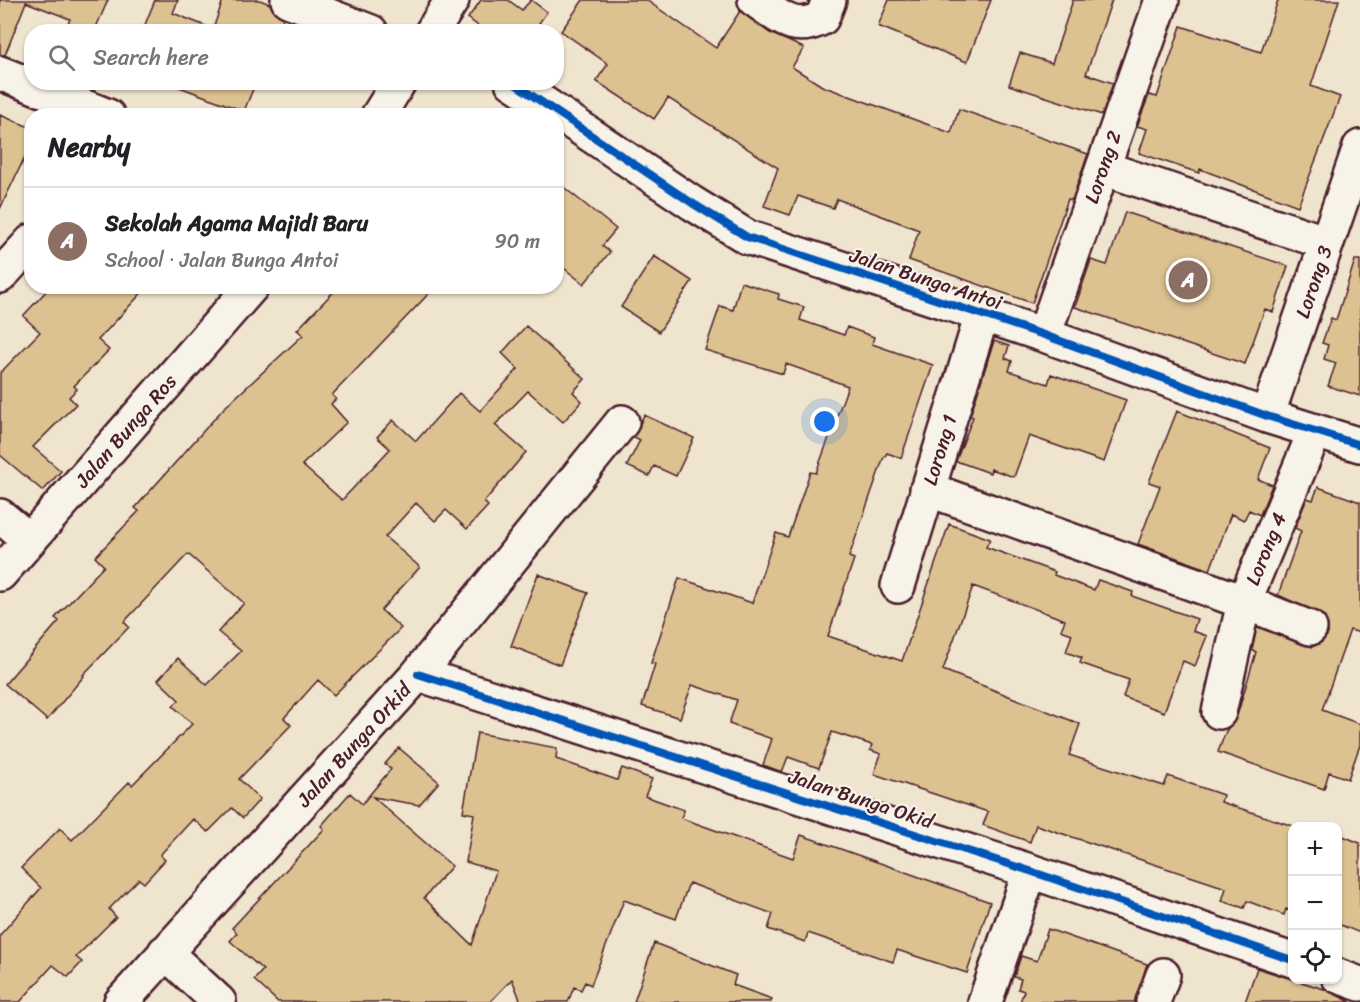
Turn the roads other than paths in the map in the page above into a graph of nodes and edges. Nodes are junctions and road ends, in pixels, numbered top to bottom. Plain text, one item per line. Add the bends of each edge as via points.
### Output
1 (288, 0) edge
2 (452, 0) edge
3 (755, 0) edge
4 (829, 0) edge
5 (1162, 0) edge
6 (350, 24) edge
7 (438, 24) edge
8 (0, 73) edge
9 (24, 83) edge
10 (43, 90) edge
11 (394, 90) edge
12 (524, 90) edge
13 (88, 108) edge
14 (383, 108) edge
15 (551, 108) edge
16 (564, 117) edge
17 (1360, 147) edge
18 (1103, 168) junction
19 (1327, 243) junction
20 (24, 250) edge
21 (0, 276) edge
22 (245, 294) edge
23 (982, 315) junction
24 (1044, 335) junction
25 (1267, 416) junction
26 (622, 422) dead end
27 (1315, 431) junction
28 (1360, 445) edge
29 (927, 489) junction
30 (0, 516) edge
31 (29, 540) junction
32 (0, 574) edge
33 (898, 586) dead end
34 (1245, 602) junction
35 (1310, 628) dead end
36 (418, 674) junction
37 (1219, 712) dead end
38 (1030, 871) junction
39 (165, 952) junction
40 (1288, 958) edge
41 (1342, 977) edge
42 (1360, 984) edge
43 (121, 1002) edge
44 (219, 1002) edge
45 (985, 1002) edge

1 - 6 street
2 - 7 street
3 - 4 street via 789,23 806,26 822,18
5 - 18 street, Lorong 2
8 - 9 street
10 - 13 street
11 - 14 street
12 - 15 street, Jalan Bunga Antoi
16 - 23 street, Jalan Bunga Antoi via 747,237
17 - 19 street, Lorong 3
18 - 19 street
18 - 24 street, Lorong 2
19 - 25 street, Lorong 3
20 - 21 street
22 - 31 street, Jalan Bunga Ros
23 - 24 street, Jalan Bunga Antoi
23 - 29 street, Lorong 1
24 - 25 street, Jalan Bunga Antoi
25 - 27 street, Jalan Bunga Antoi
26 - 36 street, Jalan Bunga Orkid
27 - 28 street, Jalan Bunga Antoi
27 - 34 street, Lorong 4
29 - 33 street, Lorong 1
29 - 34 street
30 - 31 street
31 - 32 street, Jalan Bunga Ros
34 - 35 street, Lorong 4
34 - 37 street
36 - 38 street, Jalan Bunga Okid
36 - 39 street, Jalan Bunga Orkid
38 - 40 street, Jalan Bunga Okid
38 - 45 street
39 - 43 street, Jalan Bunga Orkid
39 - 44 street
41 - 42 street

